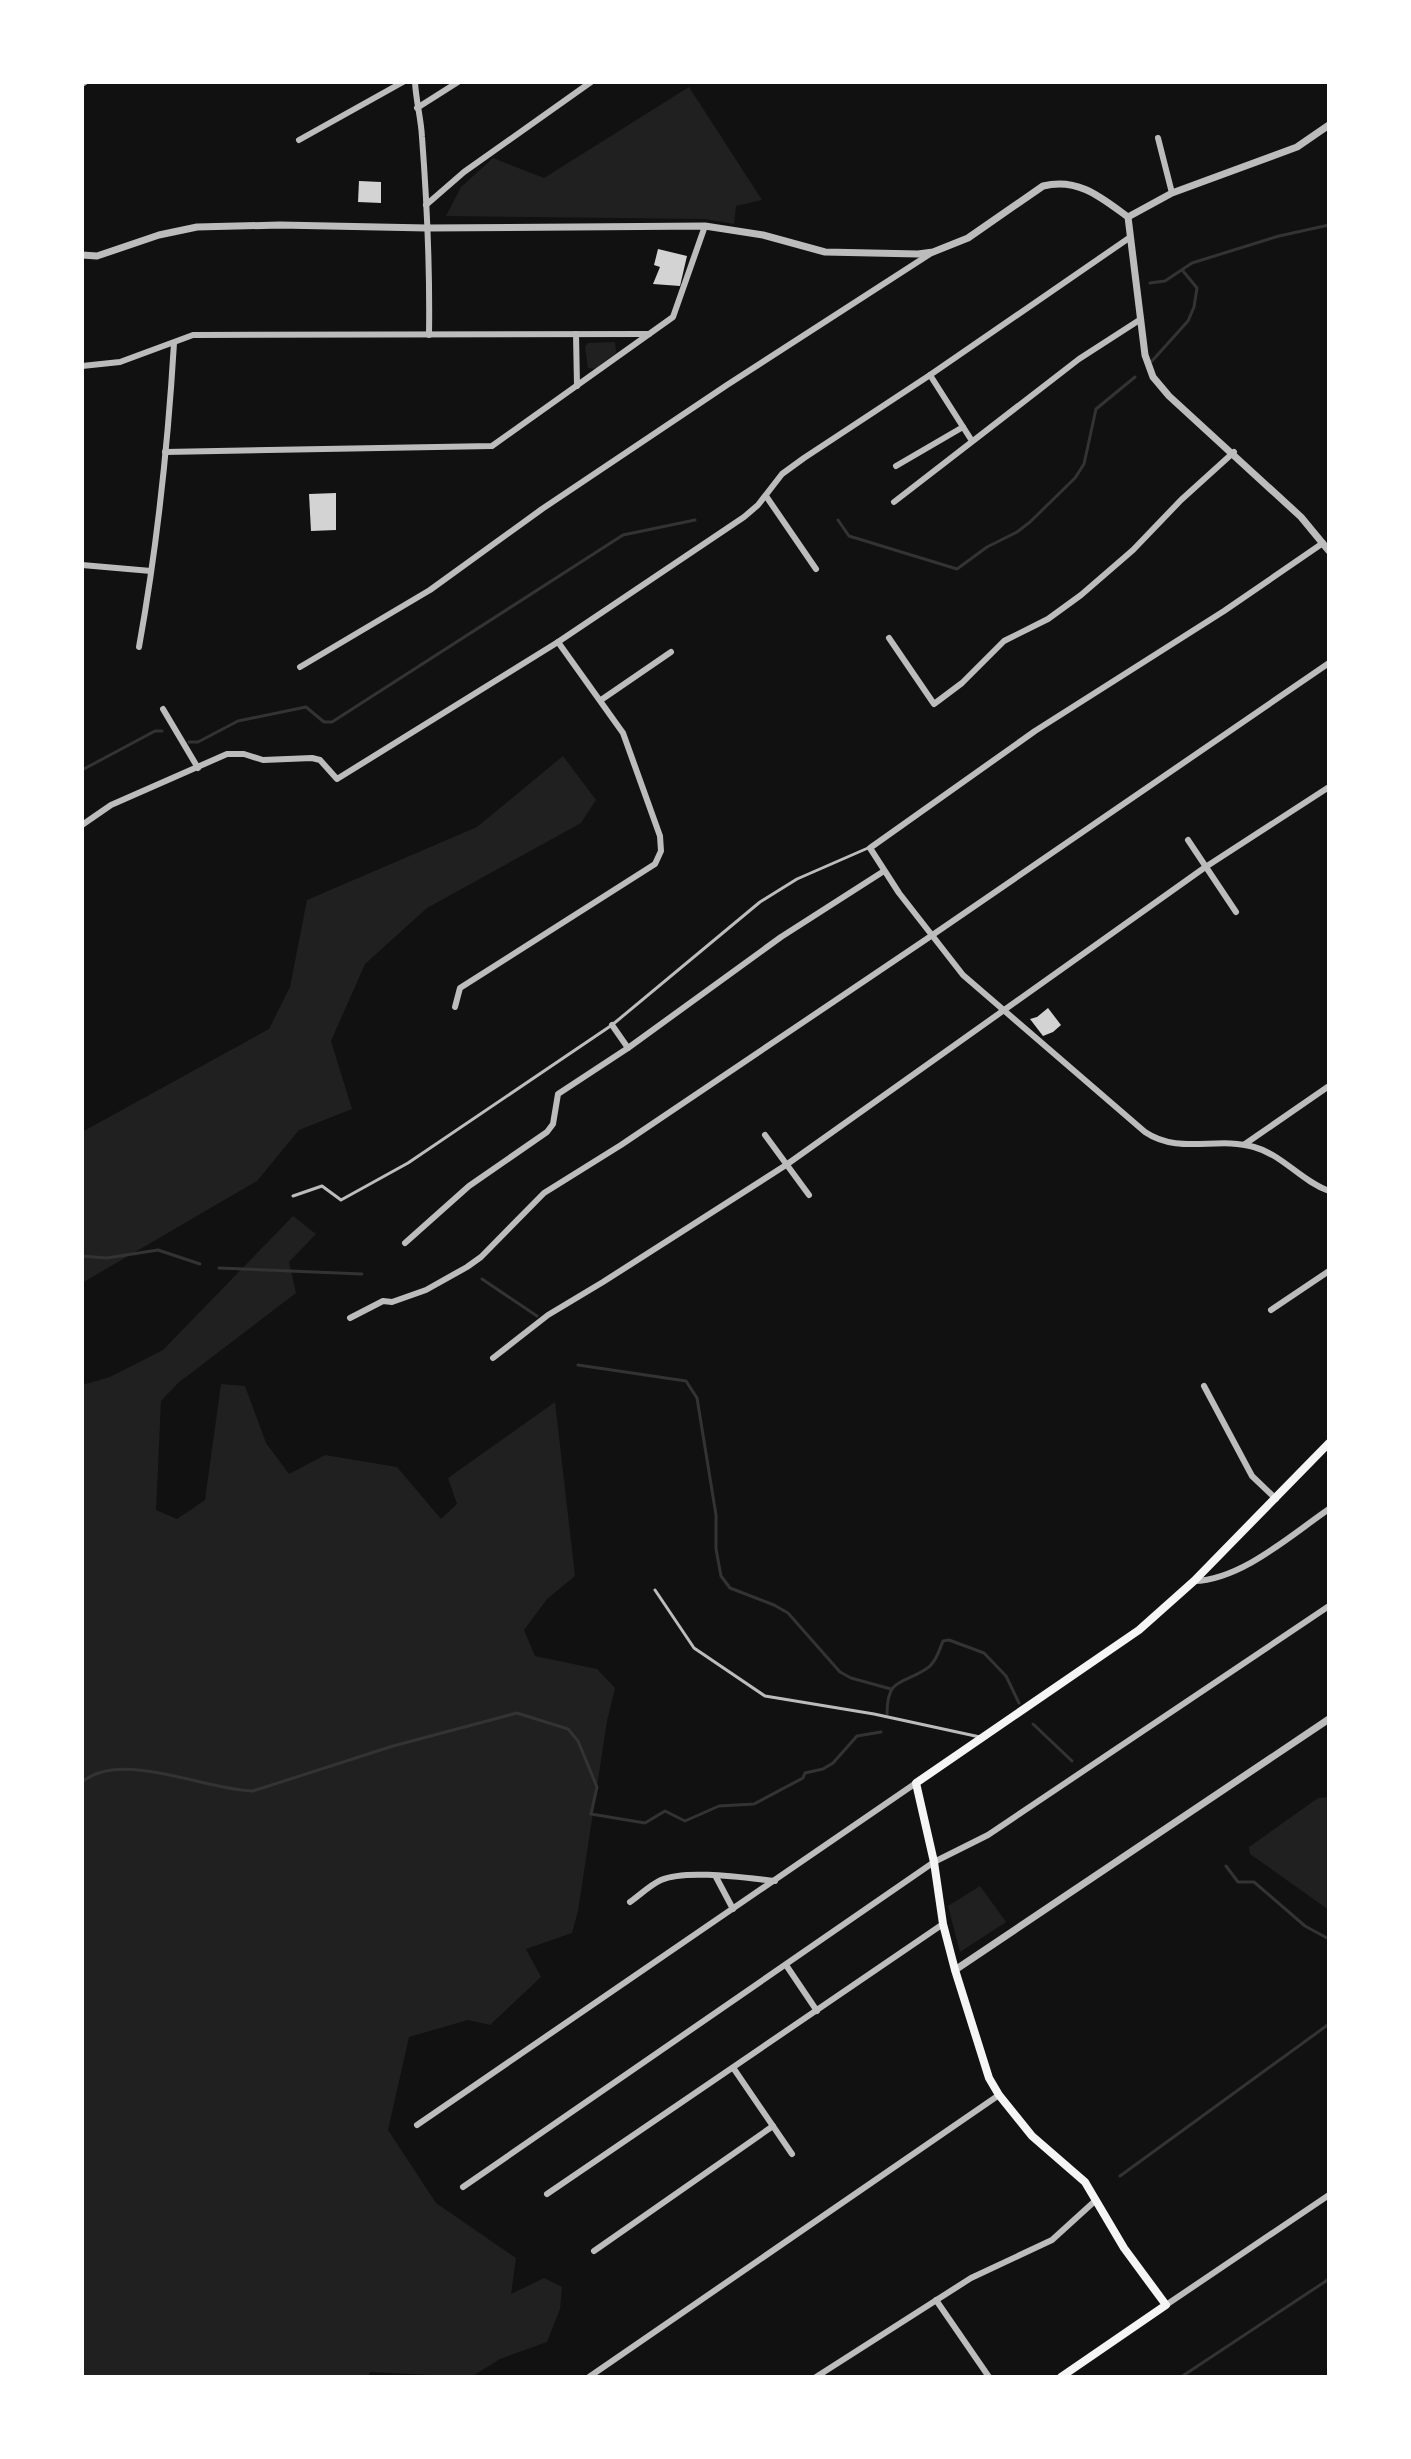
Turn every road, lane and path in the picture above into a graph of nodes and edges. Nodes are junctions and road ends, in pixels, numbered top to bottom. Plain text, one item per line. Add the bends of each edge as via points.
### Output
1 (403, 82) edge
2 (415, 82) edge
3 (458, 82) edge
4 (591, 82) edge
5 (417, 108) junction
6 (1329, 125) edge
7 (1158, 138) dead end
8 (299, 140) dead end
9 (1172, 193) junction
10 (426, 205) junction
11 (1128, 217) junction
12 (705, 226) junction
13 (427, 228) junction
14 (1129, 238) junction
15 (933, 252) junction
16 (82, 255) edge
17 (1141, 319) junction
18 (576, 334) junction
19 (651, 334) junction
20 (429, 335) junction
21 (174, 343) junction
22 (82, 366) edge
23 (930, 375) junction
24 (577, 386) junction
25 (963, 427) junction
26 (972, 441) junction
27 (165, 452) junction
28 (1234, 452) junction
29 (896, 466) dead end
30 (766, 496) junction
31 (894, 502) dead end
32 (1323, 543) junction
33 (1329, 551) edge
34 (82, 565) edge
35 (816, 569) dead end
36 (151, 571) junction
37 (889, 638) dead end
38 (558, 642) junction
39 (139, 647) dead end
40 (671, 652) dead end
41 (1329, 663) edge
42 (300, 667) dead end
43 (601, 700) junction
44 (163, 709) dead end
45 (198, 768) junction
46 (1329, 787) edge
47 (82, 825) edge
48 (1188, 840) dead end
49 (870, 848) junction
50 (1204, 868) junction
51 (884, 871) junction
52 (1236, 912) dead end
53 (931, 936) junction
54 (455, 1007) dead end
55 (1004, 1010) junction
56 (612, 1025) junction
57 (628, 1048) junction
58 (1329, 1086) edge
59 (765, 1135) dead end
60 (1245, 1144) junction
61 (786, 1165) junction
62 (1329, 1191) edge
63 (809, 1195) dead end
64 (293, 1196) dead end
65 (405, 1243) dead end
66 (1329, 1271) edge
67 (1271, 1310) dead end
68 (350, 1318) dead end
69 (493, 1358) dead end
70 (1204, 1386) dead end
71 (1329, 1443) edge
72 (1276, 1499) junction
73 (1329, 1509) edge
74 (1194, 1581) junction
75 (655, 1590) dead end
76 (1329, 1606) edge
77 (1329, 1719) edge
78 (983, 1738) junction
79 (916, 1783) junction
80 (934, 1862) junction
81 (716, 1877) junction
82 (775, 1881) junction
83 (630, 1902) dead end
84 (733, 1909) junction
85 (943, 1924) junction
86 (786, 1965) junction
87 (955, 1970) junction
88 (817, 2011) junction
89 (734, 2069) junction
90 (999, 2095) junction
91 (417, 2125) dead end
92 (773, 2126) junction
93 (792, 2154) dead end
94 (463, 2187) dead end
95 (547, 2194) dead end
96 (1329, 2195) edge
97 (1096, 2200) junction
98 (594, 2251) dead end
99 (936, 2300) junction
100 (1166, 2305) junction
101 (589, 2377) edge
102 (816, 2377) edge
103 (989, 2377) edge
104 (1061, 2377) edge

1 - 8 street
2 - 5 street
3 - 5 street
4 - 10 street
5 - 10 street
6 - 9 street via 1284,153
7 - 9 street
9 - 11 street
10 - 13 street
11 - 14 street
11 - 15 street via 1088,189 1057,183 1029,194 968,238
12 - 13 street
12 - 15 street via 838,253
12 - 19 street via 677,312
13 - 16 street via 211,226 97,256
13 - 20 street
14 - 17 street
14 - 23 street
15 - 42 street via 555,500 430,590
17 - 26 street
17 - 28 street via 1153,377
18 - 19 street
18 - 20 street
18 - 24 street
19 - 24 street
20 - 21 street via 210,334
21 - 22 street via 120,362
21 - 27 street
23 - 25 street
23 - 30 street via 782,474
24 - 27 street via 485,448
25 - 26 street
25 - 29 street
26 - 31 street
27 - 36 street
28 - 32 street
28 - 37 street via 1081,595 1004,641 934,704
30 - 35 street
30 - 38 street via 744,517
32 - 33 street
32 - 49 street via 1025,738
34 - 36 street
36 - 39 street
38 - 43 street
38 - 45 street via 337,779 320,760 301,756 263,760 235,753
40 - 43 street
41 - 53 street
43 - 54 street via 623,733 638,771 661,843 659,858 460,988
44 - 45 street
45 - 47 street via 111,805
46 - 50 street
48 - 50 street
49 - 51 street
49 - 56 lane via 797,879 760,902
50 - 52 street
50 - 55 street
51 - 53 street
51 - 57 street via 781,937
53 - 55 street via 969,982
53 - 68 street via 544,1193 467,1267 426,1290 383,1301
55 - 60 street via 1153,1137 1178,1144
55 - 61 street
56 - 57 street
56 - 64 lane via 379,1180 341,1200 322,1186
57 - 65 street via 558,1094 547,1132 469,1186
58 - 60 street
59 - 61 street
60 - 62 street via 1275,1156
61 - 63 street
61 - 69 street via 548,1315
66 - 67 street
70 - 72 street via 1249,1471
71 - 72 main road
72 - 74 main road
73 - 74 street via 1231,1574
74 - 78 main road via 1124,1642
75 - 78 lane via 694,1648 765,1696
76 - 80 street via 988,1835
77 - 87 street
78 - 79 main road
79 - 80 main road
79 - 82 street
80 - 85 main road
80 - 86 street
81 - 82 street
81 - 83 street via 669,1877
81 - 84 street
82 - 84 street
84 - 91 street
85 - 87 main road
85 - 88 street
86 - 88 street
86 - 94 street
87 - 90 main road via 985,2069
88 - 89 street
89 - 92 street
89 - 95 street
90 - 97 main road via 1032,2136 1085,2182
90 - 101 street
92 - 93 street
92 - 98 street
96 - 100 street
97 - 99 street via 1052,2240
97 - 100 main road
99 - 102 street
99 - 103 street
100 - 104 main road

